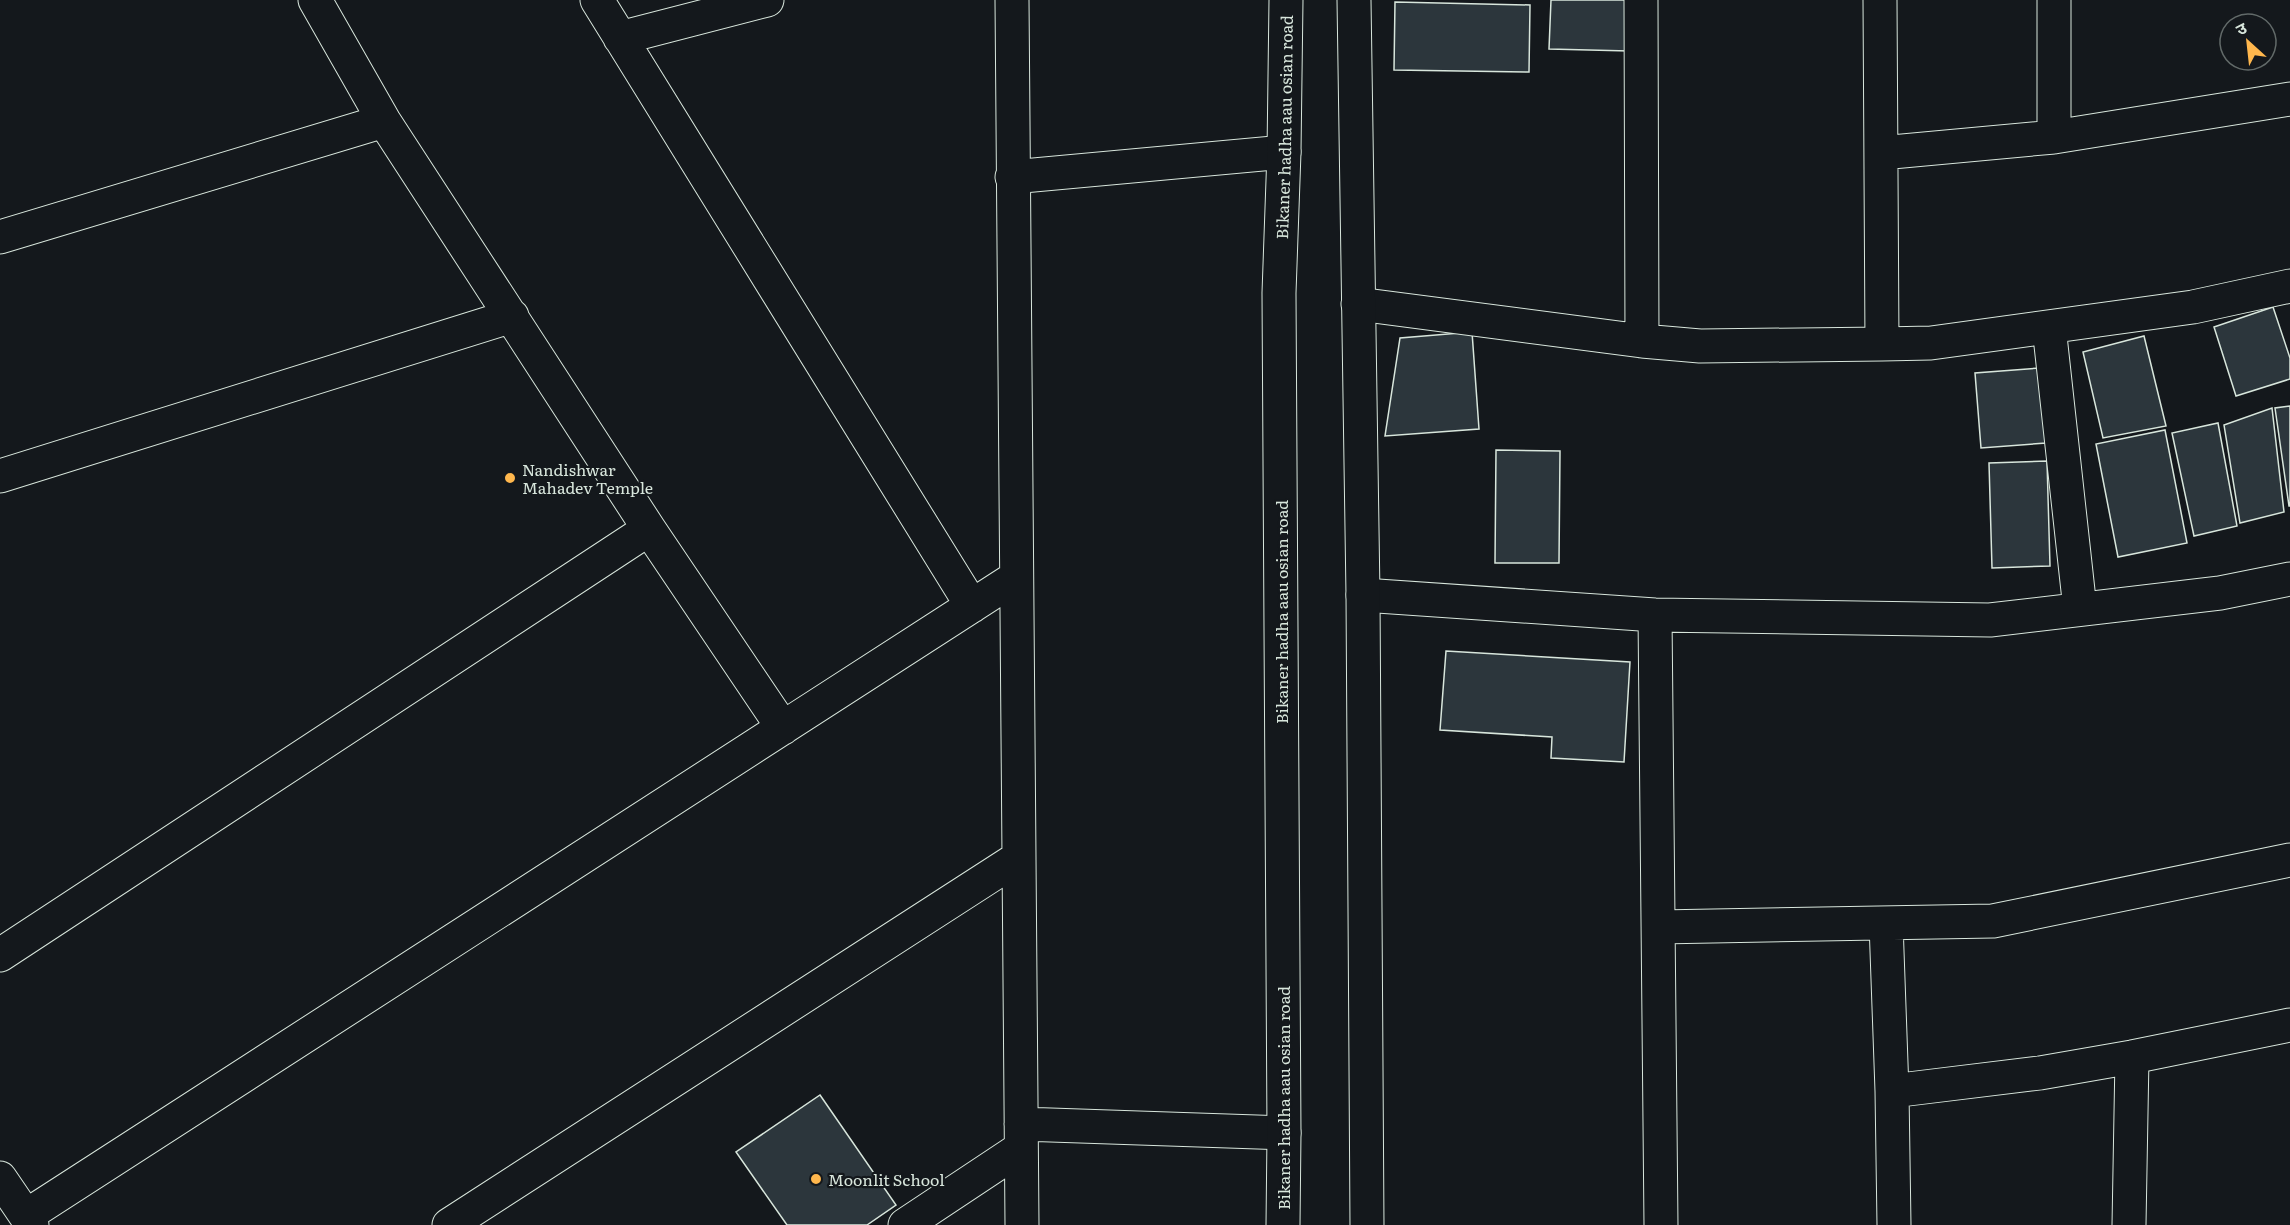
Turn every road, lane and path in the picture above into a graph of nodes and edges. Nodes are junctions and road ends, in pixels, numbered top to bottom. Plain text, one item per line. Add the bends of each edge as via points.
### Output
1 (315, 0) edge
2 (597, 0) edge
3 (767, 0) edge
4 (1012, 0) edge
5 (1286, 0) edge
6 (1354, 0) edge
7 (1641, 0) edge
8 (1880, 0) edge
9 (2054, 0) edge
10 (620, 38) junction
11 (2290, 99) edge
12 (384, 121) junction
13 (2054, 137) junction
14 (1284, 152) junction
15 (1881, 153) junction
16 (1012, 177) junction
17 (0, 237) edge
18 (2290, 286) edge
19 (1358, 304) junction
20 (512, 316) junction
21 (2049, 327) junction
22 (1642, 340) junction
23 (1882, 344) junction
24 (0, 476) edge
25 (649, 530) junction
26 (1015, 578) junction
27 (2290, 579) edge
28 (1363, 595) junction
29 (972, 606) junction
30 (2080, 609) junction
31 (1655, 615) junction
32 (783, 728) junction
33 (1018, 858) junction
34 (2290, 860) edge
35 (1886, 923) junction
36 (1659, 927) junction
37 (0, 955) edge
38 (2290, 1025) edge
39 (2132, 1057) junction
40 (1892, 1091) junction
41 (1284, 1133) junction
42 (1021, 1136) junction
43 (0, 1178) edge
44 (29, 1221) edge
45 (449, 1225) edge
46 (905, 1225) edge
47 (1022, 1225) edge
48 (1283, 1225) edge
49 (1367, 1225) edge
50 (1661, 1225) edge
51 (1894, 1225) edge
52 (2129, 1225) edge

1 - 12 street
2 - 10 street
3 - 10 street
4 - 16 street
5 - 14 street, Bikaner hadha aau osian road
6 - 19 street
7 - 22 street
8 - 15 street
9 - 13 street
10 - 29 street
11 - 13 street
12 - 17 street
12 - 20 street
13 - 15 street
14 - 16 street
14 - 41 street, Bikaner hadha aau osian road via 1279,293
15 - 23 street
16 - 26 street
18 - 21 street via 2193,307
19 - 22 street
19 - 28 street
20 - 24 street
20 - 25 street
21 - 23 street via 1930,343
21 - 30 street
22 - 23 street via 1700,346
25 - 32 street
25 - 37 street
26 - 29 street
26 - 33 street
27 - 30 street via 2220,593
28 - 31 street
28 - 49 street
29 - 32 street
30 - 31 street via 1990,620
31 - 36 street
32 - 44 street
33 - 42 street
33 - 45 street
34 - 35 street via 1993,921
35 - 36 street
35 - 40 street
36 - 50 street
38 - 39 street
39 - 40 street
39 - 52 street
40 - 51 street
41 - 42 street
41 - 48 street, Bikaner hadha aau osian road
42 - 46 street
42 - 47 street
43 - 44 street

